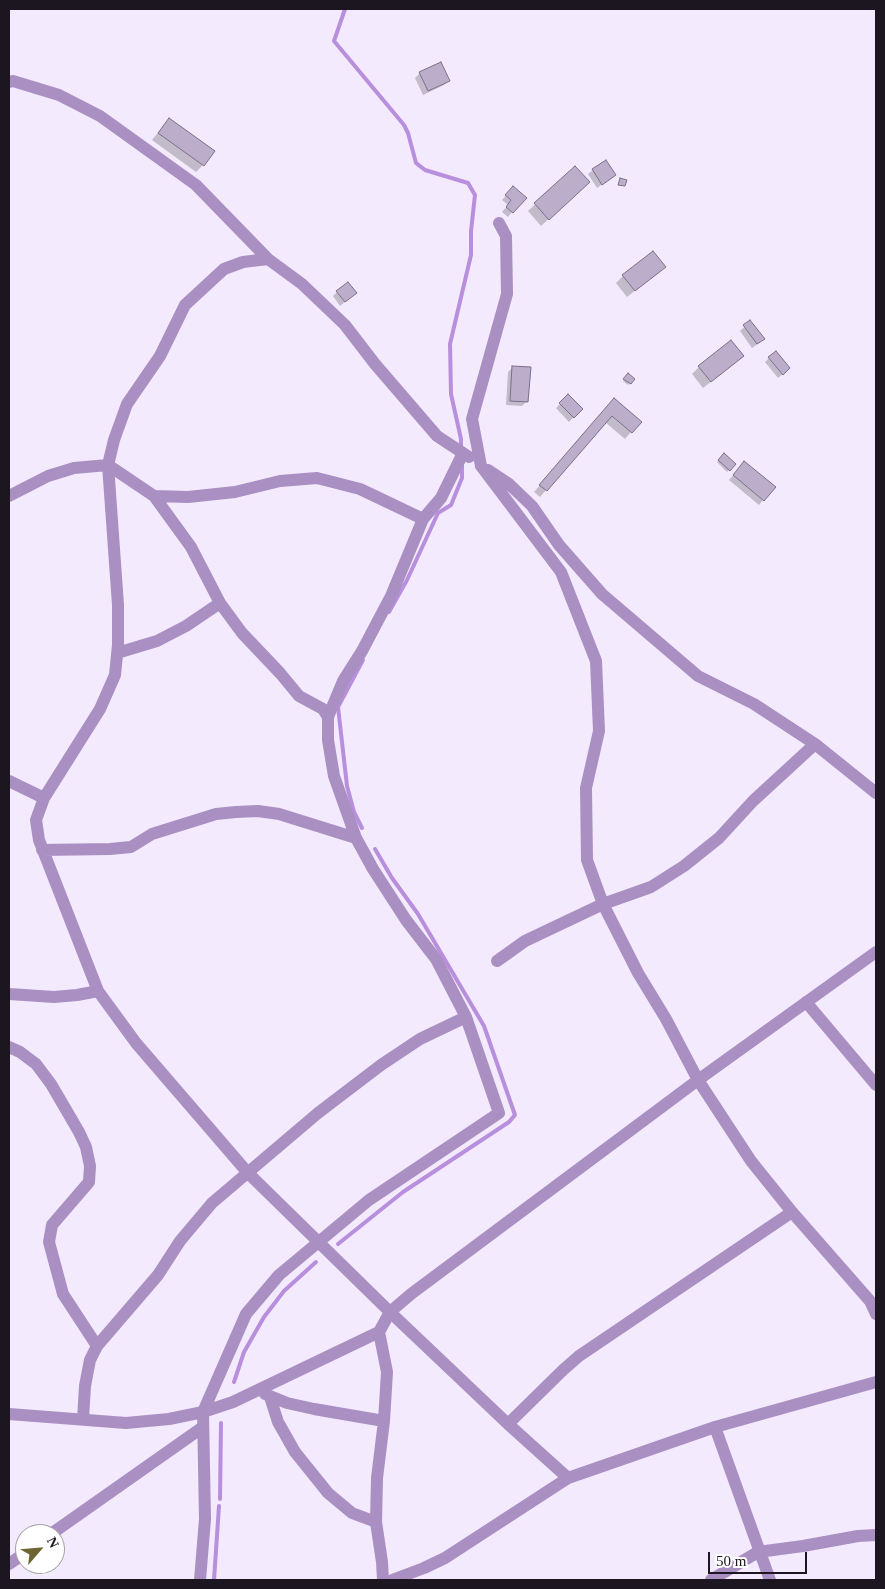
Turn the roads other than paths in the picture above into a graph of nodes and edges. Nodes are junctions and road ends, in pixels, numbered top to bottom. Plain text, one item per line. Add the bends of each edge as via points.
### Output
1 (9, 82) edge
2 (499, 223) dead end
3 (268, 260) junction
4 (463, 453) junction
5 (108, 465) junction
6 (481, 466) junction
7 (9, 496) edge
8 (154, 496) junction
9 (423, 519) junction
10 (220, 603) junction
11 (117, 653) junction
12 (328, 717) junction
13 (815, 744) junction
14 (9, 780) edge
15 (876, 792) edge
16 (44, 798) junction
17 (356, 838) junction
18 (42, 850) junction
19 (603, 904) junction
20 (876, 952) edge
21 (498, 961) dead end
22 (98, 991) junction
23 (9, 994) edge
24 (806, 1002) junction
25 (466, 1017) junction
26 (9, 1047) edge
27 (698, 1080) junction
28 (876, 1085) edge
29 (248, 1173) junction
30 (792, 1212) junction
31 (319, 1242) junction
32 (390, 1312) junction
33 (876, 1314) edge
34 (379, 1332) junction
35 (97, 1346) junction
36 (876, 1382) edge
37 (259, 1390) junction
38 (270, 1397) junction
39 (203, 1412) junction
40 (9, 1414) edge
41 (82, 1419) junction
42 (384, 1421) junction
43 (508, 1424) junction
44 (203, 1427) junction
45 (714, 1427) junction
46 (568, 1478) junction
47 (376, 1522) junction
48 (65, 1524) edge
49 (876, 1535) edge
50 (758, 1552) junction
51 (200, 1580) edge
52 (383, 1580) edge
53 (392, 1580) edge
54 (711, 1580) edge
55 (770, 1580) edge

1 - 3 street via 59,95 100,116 196,185
2 - 6 street via 506,236 507,294 472,419
3 - 4 street via 302,284 345,325 437,436
3 - 5 street via 243,262 224,269 185,306 160,356 127,404
4 - 6 street
4 - 9 street via 441,498
5 - 7 street via 74,468 48,476
5 - 8 street
5 - 11 street via 118,605
6 - 13 street via 509,484 532,506 559,545 602,594 684,665 698,676 754,704
6 - 19 street via 561,572 596,661 599,732 586,788 587,860
8 - 9 street via 188,498 235,492 280,481 317,478 360,489
8 - 10 street via 191,547
9 - 12 street via 391,596
10 - 11 street via 157,641
10 - 12 street via 242,634 299,696 323,709
11 - 16 street via 115,675 100,709
12 - 17 street via 334,776
13 - 15 street
13 - 19 street via 753,800 719,838 684,866 651,887
14 - 16 street
16 - 18 street via 36,820
17 - 18 street via 279,814 258,811 216,814 152,834 131,847
17 - 25 street via 406,920 436,959
18 - 22 street
19 - 21 street via 525,940
19 - 27 street
20 - 24 street
22 - 23 street via 54,997
22 - 29 street via 136,1042
24 - 27 street
24 - 28 street
25 - 29 street via 420,1039 381,1065
25 - 31 street via 498,1112 369,1200
26 - 35 street via 36,1064 56,1092 86,1147 89,1182 52,1225 50,1242 63,1294
27 - 30 street via 751,1161
27 - 32 street
29 - 31 street
29 - 35 street via 212,1202 180,1241 158,1275
30 - 33 street via 870,1301
30 - 43 street via 580,1356
31 - 32 street
31 - 39 street via 279,1275 246,1314
32 - 34 street
32 - 43 street
34 - 37 street
34 - 42 street via 387,1372
35 - 41 street via 90,1360
36 - 45 street
37 - 38 street
37 - 39 street
38 - 42 street via 314,1409
38 - 47 street via 278,1422 295,1452 328,1493 352,1513
39 - 41 street via 126,1423
39 - 44 street
40 - 41 street
42 - 47 street
43 - 46 street
44 - 48 street
44 - 51 street via 205,1519
45 - 46 street
45 - 50 street
46 - 53 street via 445,1558
47 - 52 street
49 - 50 street
50 - 54 street
50 - 55 street

